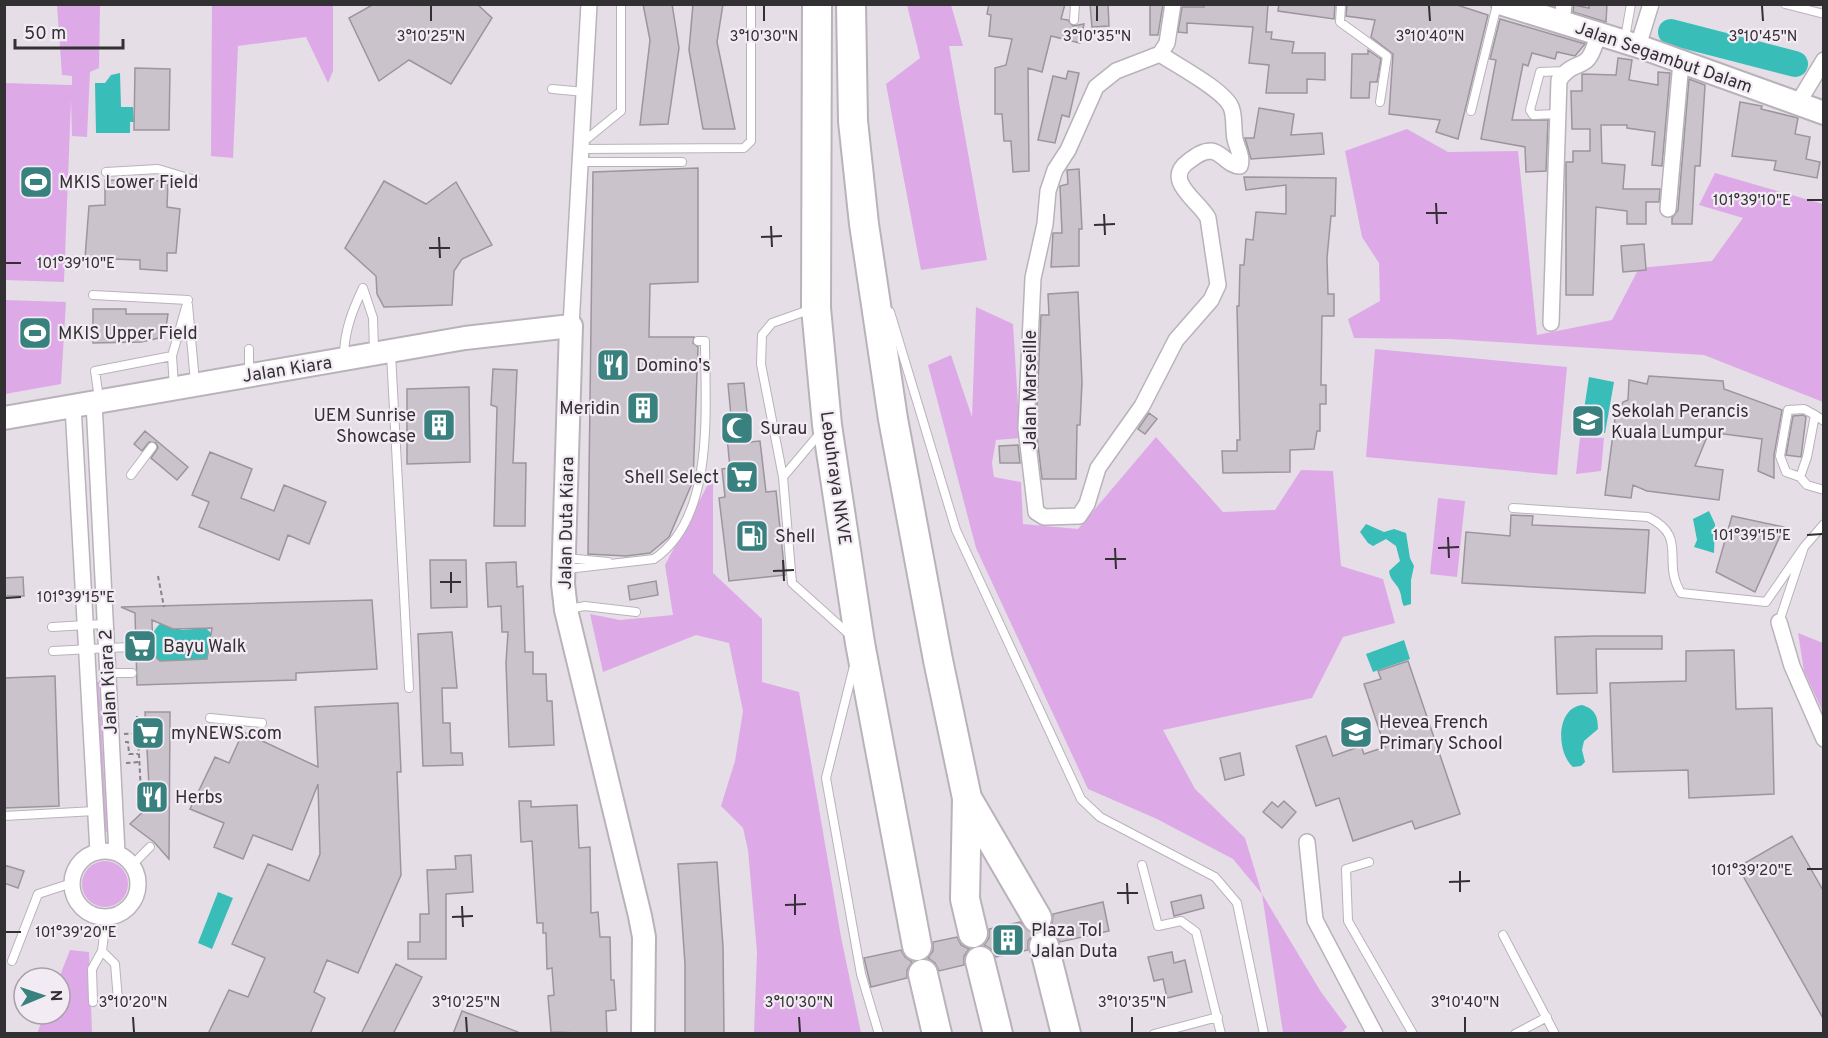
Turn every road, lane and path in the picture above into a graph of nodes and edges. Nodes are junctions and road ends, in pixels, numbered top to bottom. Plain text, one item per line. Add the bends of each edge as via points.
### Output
1 (589, 4) edge
2 (621, 4) edge
3 (751, 4) edge
4 (1075, 4) edge
5 (1173, 4) edge
6 (1341, 4) edge
7 (1497, 4) edge
8 (1631, 4) edge
9 (1651, 4) edge
10 (1785, 4) edge
11 (1514, 6) edge
12 (1563, 13) edge
13 (1823, 14) edge
14 (817, 15) edge
15 (852, 15) edge
16 (1074, 20) dead end
17 (1598, 34) junction
18 (1631, 44) junction
19 (1160, 54) junction
20 (1824, 60) edge
21 (1681, 62) junction
22 (1566, 71) junction
23 (552, 89) dead end
24 (585, 92) junction
25 (1380, 102) dead end
26 (1798, 103) junction
27 (1471, 111) dead end
28 (1824, 113) edge
29 (1558, 114) junction
30 (581, 151) junction
31 (682, 162) dead end
32 (106, 172) dead end
33 (195, 180) dead end
34 (1668, 209) dead end
35 (864, 224) junction
36 (884, 291) dead end
37 (93, 295) dead end
38 (188, 300) junction
39 (887, 302) dead end
40 (816, 308) junction
41 (1551, 323) dead end
42 (571, 326) junction
43 (698, 341) dead end
44 (249, 349) dead end
45 (382, 353) junction
46 (172, 356) junction
47 (344, 359) junction
48 (249, 375) junction
49 (185, 386) junction
50 (89, 403) junction
51 (1815, 415) junction
52 (4, 418) edge
53 (1824, 422) edge
54 (827, 425) junction
55 (152, 447) dead end
56 (131, 475) dead end
57 (783, 477) junction
58 (1800, 477) junction
59 (98, 486) junction
60 (79, 487) junction
61 (1824, 490) edge
62 (1513, 508) dead end
63 (1824, 524) edge
64 (1804, 547) junction
65 (564, 563) junction
66 (158, 576) dead end
67 (164, 607) dead end
68 (566, 610) junction
69 (636, 612) dead end
70 (1779, 622) joint
71 (104, 624) junction
72 (84, 626) junction
73 (52, 627) dead end
74 (860, 643) junction
75 (129, 647) dead end
76 (106, 649) junction
77 (86, 650) junction
78 (53, 651) dead end
79 (132, 673) dead end
80 (107, 674) junction
81 (409, 688) dead end
82 (137, 716) dead end
83 (210, 718) dead end
84 (262, 723) dead end
85 (138, 733) junction
86 (129, 734) dead end
87 (1824, 739) edge
88 (122, 742) dead end
89 (139, 753) junction
90 (134, 762) dead end
91 (140, 762) junction
92 (141, 793) dead end
93 (967, 798) junction
94 (95, 811) junction
95 (4, 816) edge
96 (1307, 842) dead end
97 (150, 847) dead end
98 (98, 852) junction
99 (117, 854) junction
100 (1369, 862) dead end
101 (132, 865) junction
102 (1142, 865) dead end
103 (72, 883) junction
104 (106, 918) junction
105 (1037, 918) dead end
106 (973, 933) dead end
107 (1503, 935) dead end
108 (917, 946) dead end
109 (1044, 946) dead end
110 (102, 951) junction
111 (12, 961) dead end
112 (980, 961) dead end
113 (923, 974) dead end
114 (118, 1000) dead end
115 (93, 1002) dead end
116 (1218, 1017) junction
117 (1547, 1017) junction
118 (643, 1034) edge
119 (879, 1034) edge
120 (937, 1034) edge
121 (998, 1034) edge
122 (1066, 1034) edge
123 (1154, 1034) edge
124 (1221, 1034) edge
125 (1264, 1034) edge
126 (1375, 1034) edge
127 (1413, 1034) edge
128 (1515, 1034) edge
129 (1555, 1034) edge

1 - 24 street, Jalan Duta Kiara
2 - 30 lane via 621,111
3 - 30 lane via 749,146
4 - 16 lane
5 - 19 street via 1167,43
6 - 25 lane via 1340,22 1387,56
7 - 27 lane
8 - 18 lane
9 - 18 street
10 - 13 lane
11 - 12 main road, Jalan Segambut Dalam
12 - 17 main road, Jalan Segambut Dalam
14 - 40 highway, Lebuhraya NKVE
15 - 35 highway via 854,121
17 - 18 main road, Jalan Segambut Dalam
17 - 22 street via 1587,63
18 - 21 main road, Jalan Segambut Dalam
19 - 19 street, Jalan Marseille via 1116,71 1096,87 1048,191 1033,278 1026,428 1036,512 1044,517 1079,516 1087,504 1098,468 1142,406 1176,340 1211,300 1218,285 1208,218 1184,191 1179,175 1183,165 1209,151 1240,166 1232,109 1221,96
20 - 26 street
21 - 26 main road, Jalan Segambut Dalam
21 - 34 street
22 - 29 street via 1559,80
22 - 29 lane via 1540,72 1530,110 1533,115
23 - 24 lane
24 - 30 street, Jalan Duta Kiara
26 - 28 main road, Jalan Segambut Dalam
29 - 41 street
30 - 31 lane
30 - 42 street, Jalan Duta Kiara
32 - 33 lane via 158,169
35 - 36 lane
35 - 93 highway via 893,419
37 - 38 lane
38 - 46 lane
38 - 49 lane
39 - 125 lane via 956,530 1081,799 1100,817 1215,877 1237,903
40 - 54 highway, Lebuhraya NKVE
40 - 57 lane via 772,323 762,335 761,364
42 - 45 main road, Jalan Kiara via 504,332
42 - 65 main road, Jalan Duta Kiara
43 - 65 lane via 705,341 702,477 691,508 654,560
44 - 48 lane
45 - 47 main road, Jalan Kiara
45 - 47 lane via 363,288 351,314
45 - 81 lane
46 - 49 lane
46 - 50 lane via 95,371
47 - 48 main road, Jalan Kiara
48 - 49 main road, Jalan Kiara
49 - 50 main road, Jalan Kiara
50 - 52 main road, Jalan Kiara
50 - 59 street, Jalan Kiara 2
50 - 60 street, Jalan Kiara 2
51 - 53 lane
51 - 58 lane
51 - 58 lane via 1804,409 1788,410 1780,456 1785,472
54 - 57 lane
54 - 74 highway, Lebuhraya NKVE
55 - 56 lane
57 - 74 lane via 792,583
58 - 61 lane via 1807,485
59 - 60 lane
59 - 71 street, Jalan Kiara 2
60 - 72 street, Jalan Kiara 2
62 - 64 lane via 1648,517 1664,525 1672,541 1674,582 1681,593 1766,602
63 - 64 lane
64 - 70 lane
65 - 68 main road, Jalan Duta Kiara
66 - 67 path
68 - 69 lane via 585,606
68 - 118 main road, Jalan Duta Kiara via 644,937
70 - 87 street via 1792,666
71 - 72 lane
71 - 76 street, Jalan Kiara 2
72 - 73 lane
72 - 77 street, Jalan Kiara 2
74 - 108 highway, Lebuhraya NKVE
74 - 119 lane via 826,778 861,974
75 - 76 lane
76 - 77 lane
76 - 80 street, Jalan Kiara 2
77 - 78 lane
77 - 94 street, Jalan Kiara 2
79 - 80 lane
80 - 99 street, Jalan Kiara 2
82 - 85 path
83 - 84 lane
85 - 86 path
85 - 89 path
88 - 89 path via 128,742 129,754
89 - 91 path
90 - 91 path
91 - 92 path
93 - 105 highway
93 - 106 highway via 965,898
94 - 95 lane
94 - 98 street, Jalan Kiara 2
96 - 126 street via 1315,920
97 - 101 lane
98 - 99 street
98 - 103 street via 80,863
99 - 101 street
100 - 127 lane via 1346,869 1348,921
101 - 104 street via 138,882 134,901 125,911
102 - 116 lane via 1158,926 1181,921 1196,932
103 - 104 street via 78,904 95,916
103 - 111 lane via 38,894
104 - 110 lane
107 - 117 lane
109 - 122 highway
110 - 114 lane via 115,964
110 - 115 lane via 92,969
112 - 121 highway
113 - 120 highway
116 - 123 lane
116 - 124 lane
117 - 128 lane
117 - 129 lane

